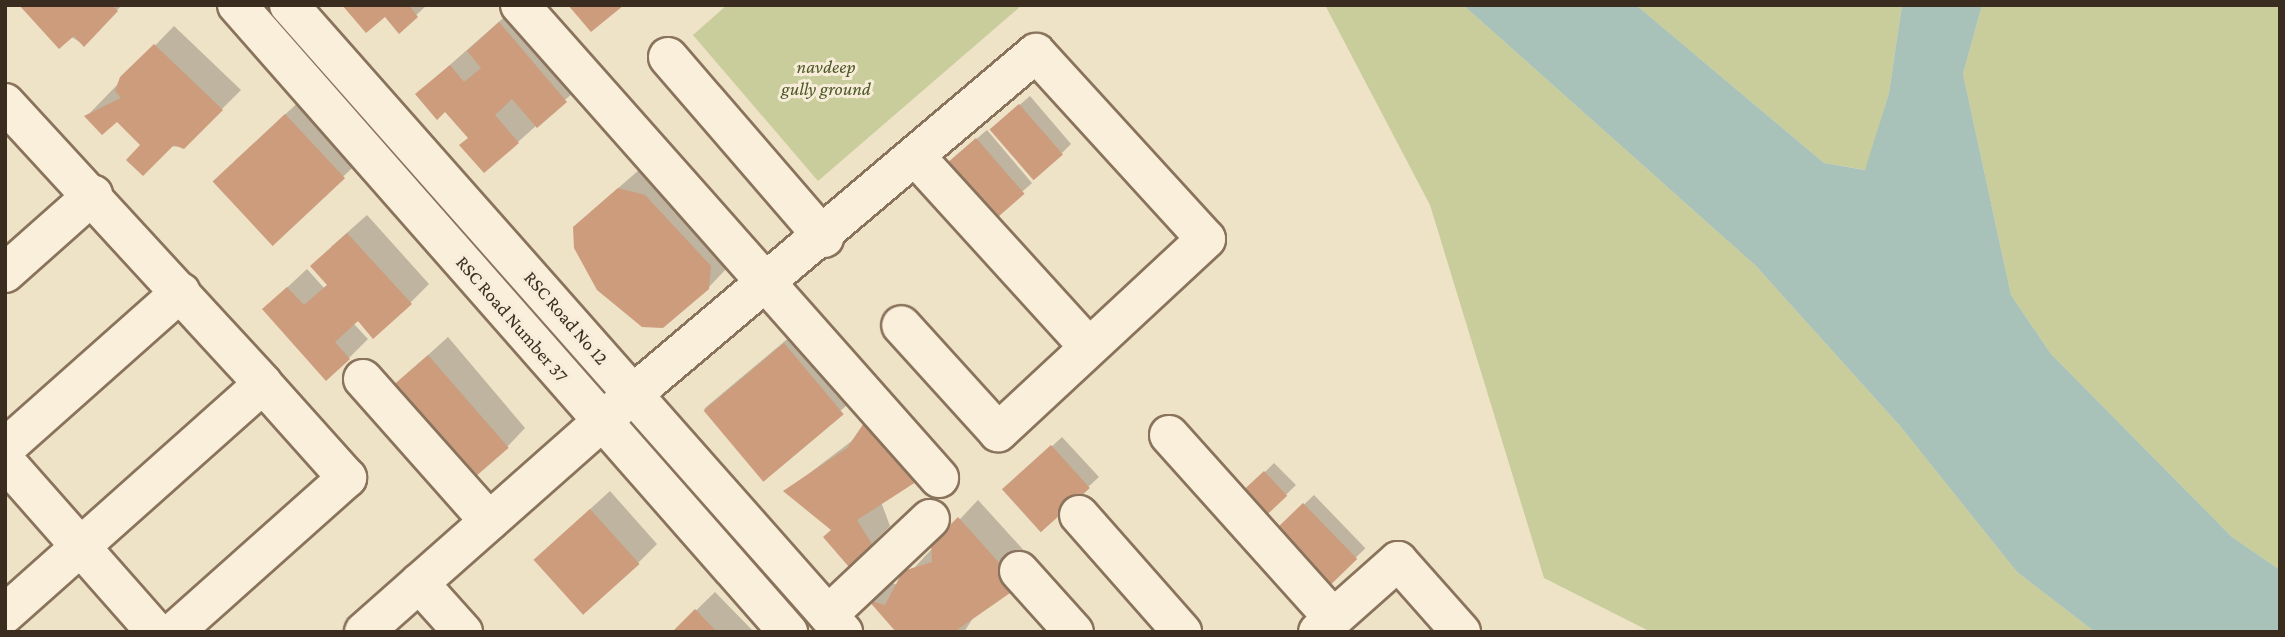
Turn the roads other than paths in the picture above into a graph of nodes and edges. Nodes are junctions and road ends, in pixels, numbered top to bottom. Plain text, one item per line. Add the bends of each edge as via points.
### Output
1 (237, 5) edge
2 (289, 5) edge
3 (520, 5) edge
4 (668, 57) dead end
5 (5, 103) edge
6 (915, 157) junction
7 (93, 195) junction
8 (824, 237) junction
9 (5, 274) edge
10 (767, 283) junction
11 (181, 292) junction
12 (901, 325) dead end
13 (1087, 345) junction
14 (363, 379) dead end
15 (263, 384) junction
16 (633, 394) junction
17 (601, 421) junction
18 (1169, 435) dead end
19 (5, 448) edge
20 (5, 461) edge
21 (939, 478) dead end
22 (1079, 515) dead end
23 (930, 519) dead end
24 (489, 521) junction
25 (80, 547) junction
26 (1019, 570) dead end
27 (419, 583) junction
28 (5, 614) edge
29 (835, 623) edge
30 (1325, 625) edge
31 (156, 632) edge
32 (174, 632) edge
33 (364, 632) edge
34 (463, 632) edge
35 (788, 632) edge
36 (1074, 632) edge
37 (1182, 632) edge
38 (1461, 632) edge

1 - 17 street, RSC Road Number 37
2 - 16 street, RSC Road No 12
3 - 10 street
4 - 8 street
5 - 7 street
6 - 8 street
6 - 13 street
6 - 13 street via 1036,53 1206,239
7 - 9 street
7 - 11 street
8 - 10 street
10 - 16 street
10 - 21 street
11 - 15 street
11 - 19 street
12 - 13 street via 998,432
14 - 24 street
15 - 25 street
15 - 32 street via 347,478
16 - 17 street
16 - 29 street, RSC Road No 12
17 - 24 street
17 - 35 street, RSC Road Number 37
18 - 30 street
20 - 25 street
22 - 37 street
23 - 29 street
24 - 27 street
25 - 28 street
25 - 31 street
26 - 36 street
27 - 33 street
27 - 34 street
30 - 38 street via 1398,561

